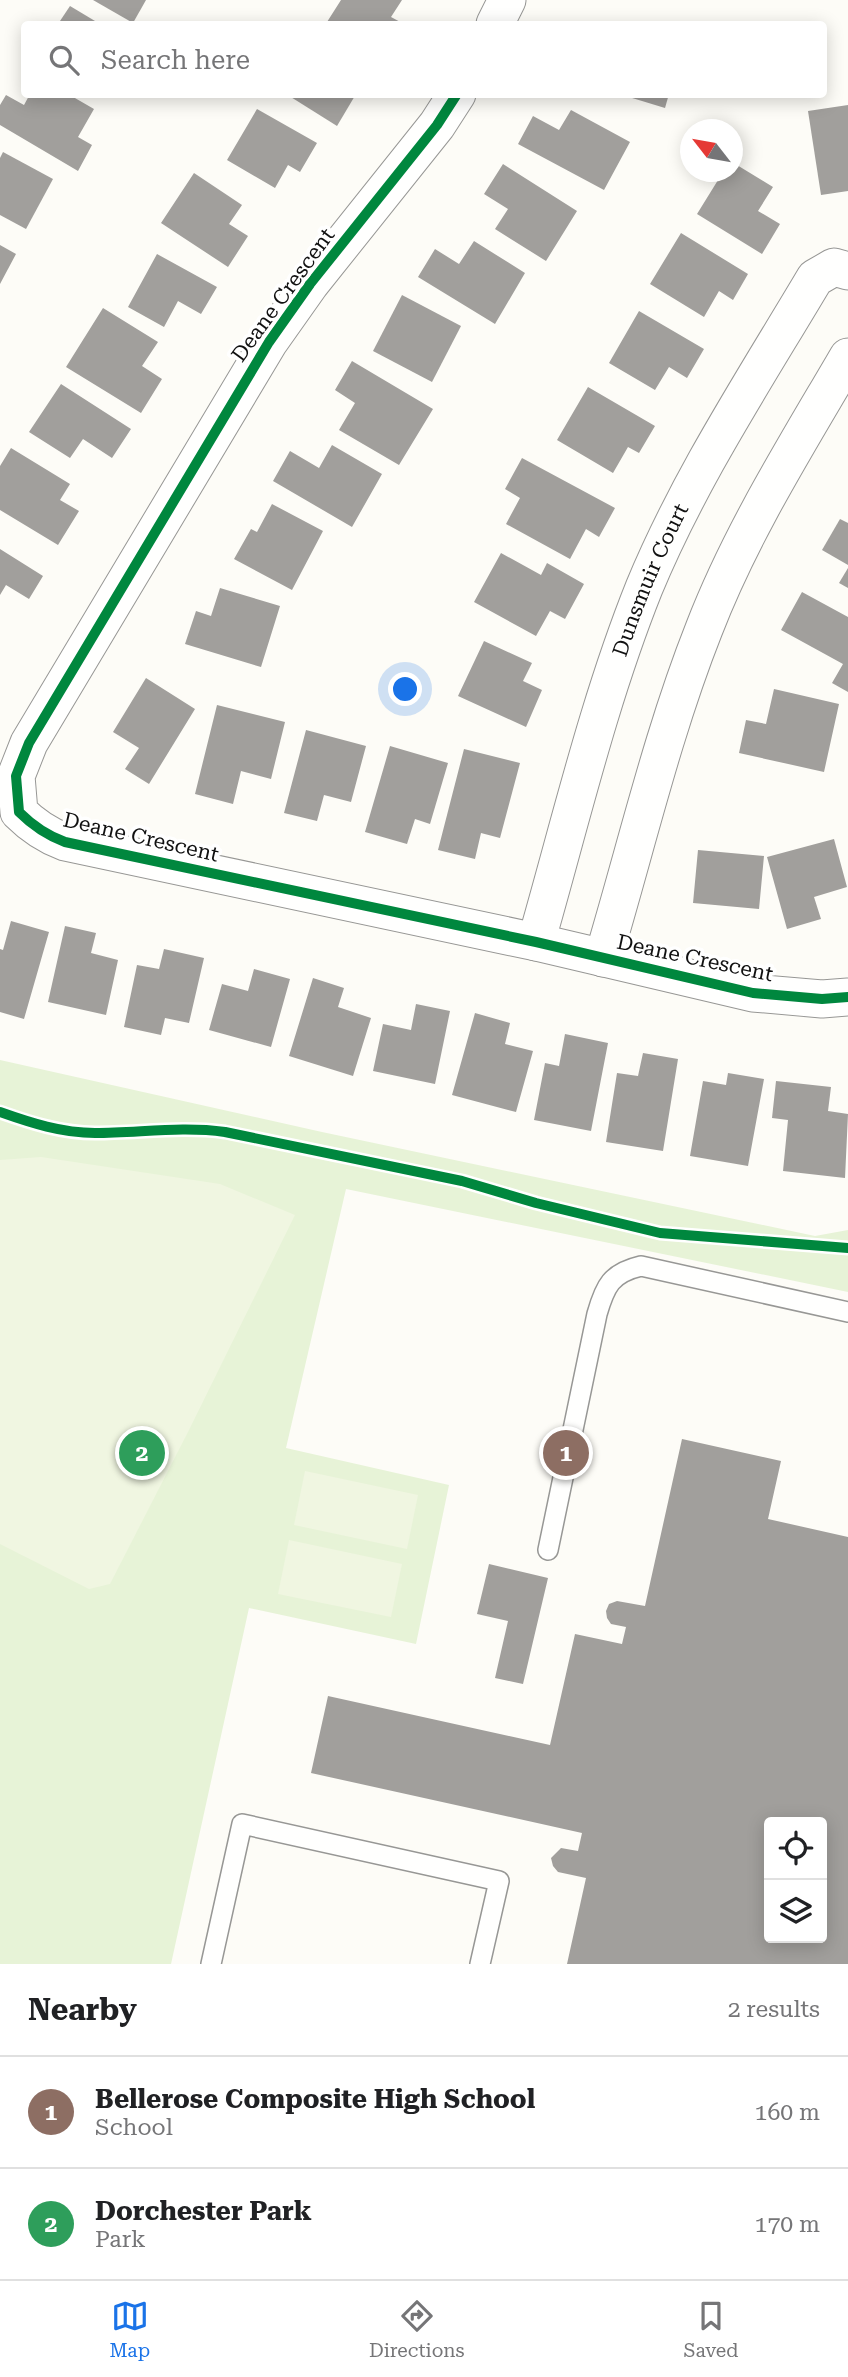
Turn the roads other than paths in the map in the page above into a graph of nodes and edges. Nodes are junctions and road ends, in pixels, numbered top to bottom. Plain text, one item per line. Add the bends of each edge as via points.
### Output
1 (507, 0) edge
2 (496, 21) edge
3 (454, 98) edge
4 (848, 271) edge
5 (848, 357) edge
6 (536, 942) junction
7 (603, 958) junction
8 (848, 997) edge
9 (848, 1312) edge
10 (548, 1550) dead end
11 (211, 1964) edge
12 (480, 1964) edge

1 - 2 street
3 - 6 street, Deane Crescent via 262,352 29,743 16,776 16,797 19,812 33,825 65,842
4 - 6 street, Dunsmuir Court via 834,267 815,278 669,533 604,701
5 - 7 street via 753,519 705,626 676,707
6 - 7 street, Deane Crescent
7 - 8 street, Deane Crescent via 753,993
9 - 10 lane via 640,1266 611,1280 597,1314
11 - 12 lane via 242,1824 499,1881

